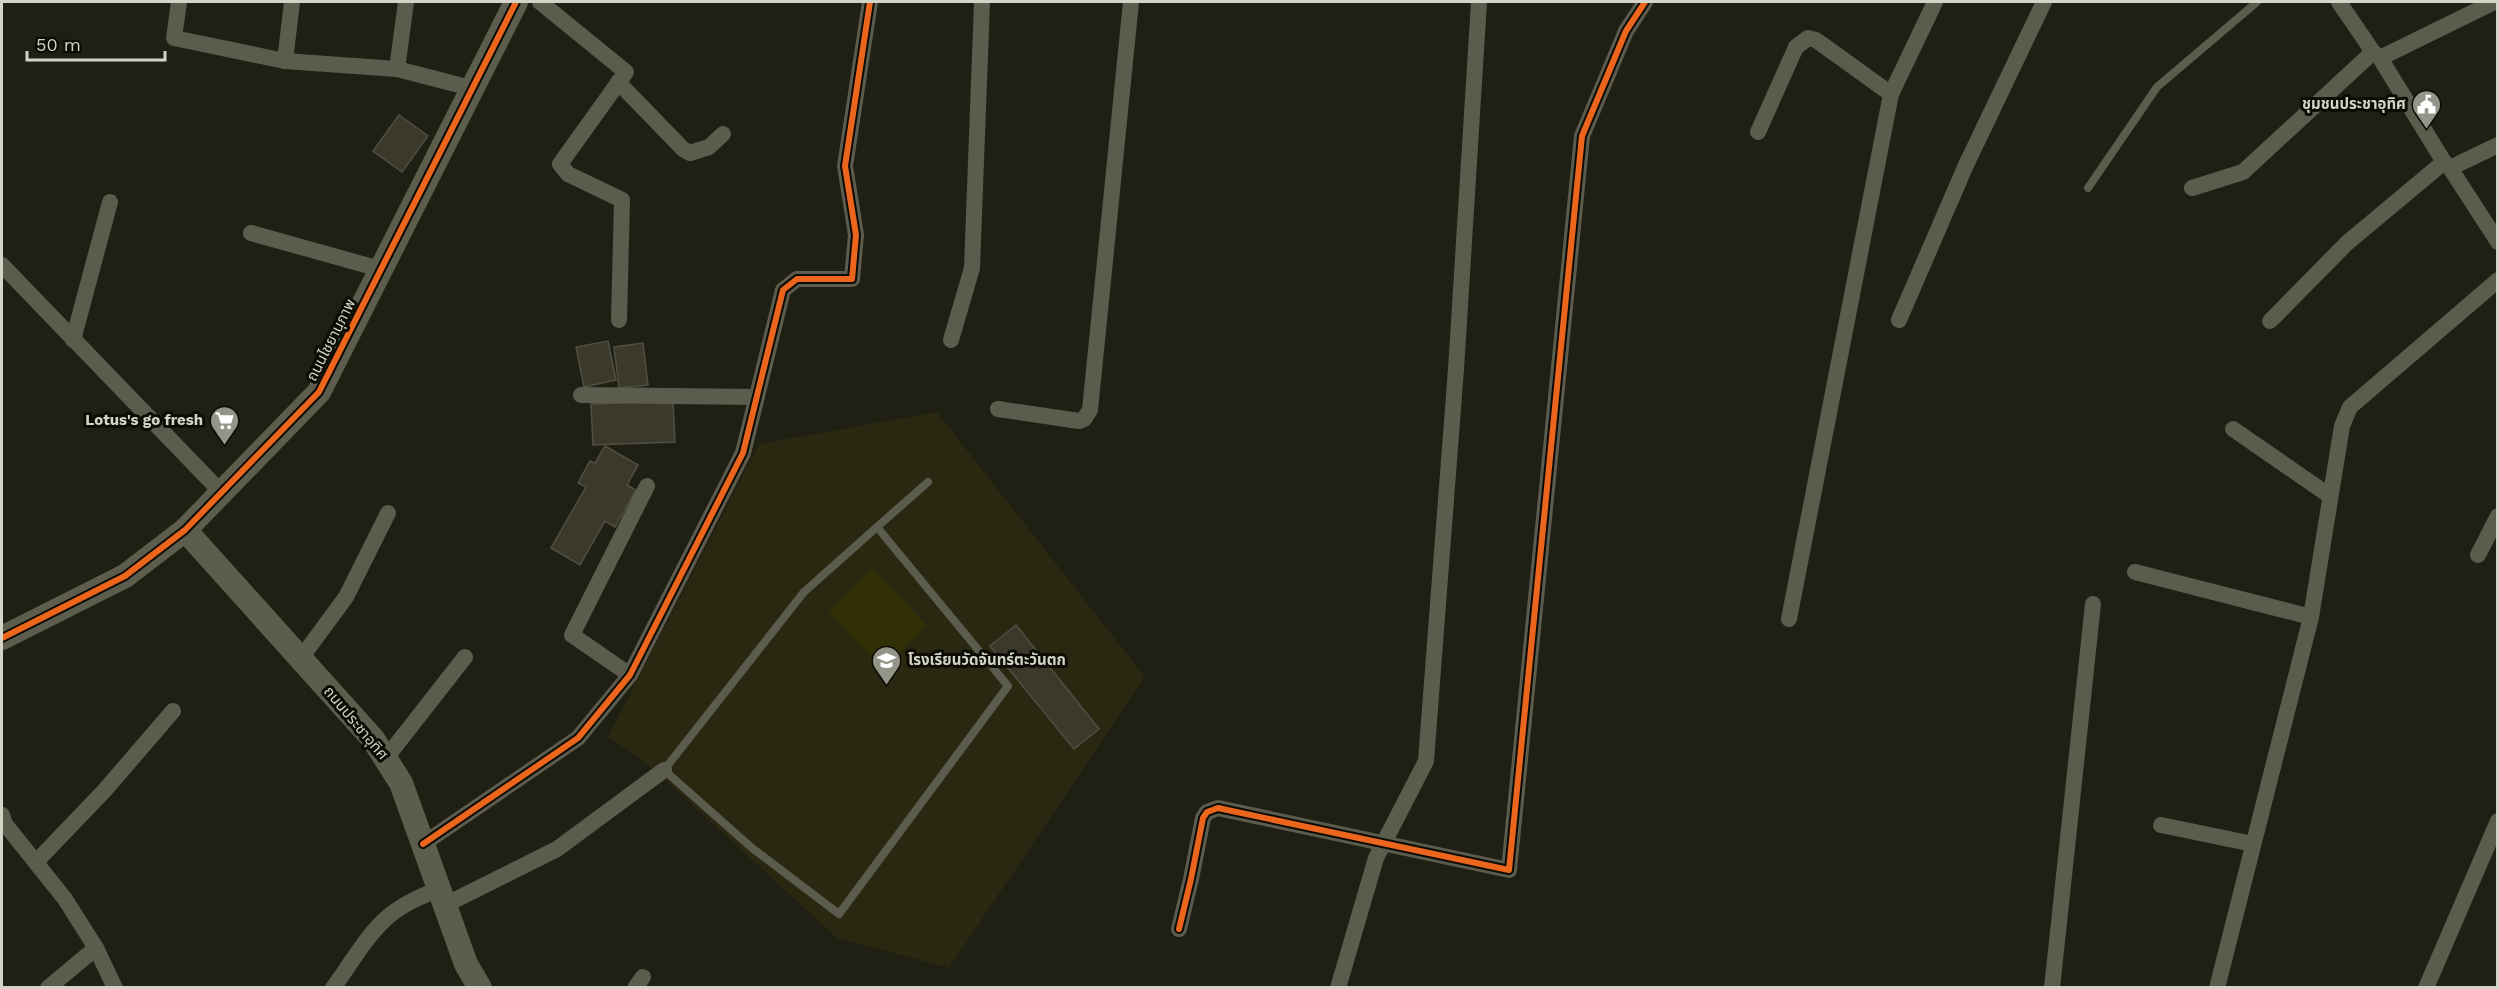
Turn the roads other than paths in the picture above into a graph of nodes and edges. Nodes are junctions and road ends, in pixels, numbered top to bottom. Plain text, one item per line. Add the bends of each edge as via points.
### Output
1 (179, 2) edge
2 (292, 2) edge
3 (406, 2) edge
4 (516, 2) edge
5 (540, 2) edge
6 (870, 2) edge
7 (978, 2) edge
8 (1131, 2) edge
9 (1479, 2) edge
10 (1645, 2) edge
11 (1935, 2) edge
12 (2044, 2) edge
13 (2257, 2) edge
14 (2339, 2) edge
15 (2494, 2) edge
16 (2377, 55) junction
17 (285, 61) junction
18 (397, 69) junction
19 (618, 82) junction
20 (471, 88) junction
21 (1892, 94) junction
22 (1758, 132) dead end
23 (723, 135) dead end
24 (2498, 145) edge
25 (2447, 165) junction
26 (2088, 188) dead end
27 (2192, 188) dead end
28 (110, 202) dead end
29 (251, 233) dead end
30 (2498, 242) edge
31 (2, 265) edge
32 (380, 269) junction
33 (2498, 280) edge
34 (619, 320) dead end
35 (1899, 321) dead end
36 (2270, 321) dead end
37 (73, 340) junction
38 (951, 340) dead end
39 (581, 395) dead end
40 (757, 397) junction
41 (998, 409) dead end
42 (2233, 429) dead end
43 (928, 482) dead end
44 (647, 486) dead end
45 (220, 491) junction
46 (2330, 496) junction
47 (388, 513) dead end
48 (2498, 516) edge
49 (877, 527) junction
50 (184, 530) junction
51 (2478, 555) dead end
52 (2135, 572) dead end
53 (2093, 604) dead end
54 (2311, 617) junction
55 (1789, 619) dead end
56 (2, 638) edge
57 (465, 657) dead end
58 (301, 658) junction
59 (630, 675) junction
60 (173, 711) dead end
61 (386, 758) junction
62 (664, 770) junction
63 (2498, 821) edge
64 (3, 822) edge
65 (2161, 825) dead end
66 (423, 844) junction
67 (1382, 844) junction
68 (2253, 844) junction
69 (36, 862) junction
70 (442, 897) junction
71 (1179, 928) dead end
72 (96, 948) junction
73 (48, 987) edge
74 (116, 987) edge
75 (333, 987) edge
76 (480, 987) edge
77 (1338, 987) edge
78 (2052, 987) edge
79 (2217, 987) edge
80 (2426, 987) edge

1 - 17 street via 174,38
2 - 17 street
3 - 18 street
4 - 20 street, ถนนไชยานุภาพ
5 - 19 street via 626,72
6 - 40 street via 845,166 856,234 852,279 796,279 783,290
7 - 38 street via 972,268
8 - 41 street via 1090,410 1079,421
9 - 67 street via 1426,761
10 - 67 street via 1626,31 1582,136 1509,870
11 - 21 street
12 - 35 street via 1966,165
13 - 26 lane via 2157,87
14 - 16 street
15 - 16 street
16 - 25 street
16 - 27 street via 2243,172
17 - 18 street
18 - 20 street
19 - 23 street via 690,153 709,147
19 - 34 street via 560,164 568,174 622,200
20 - 32 street, ถนนไชยานุภาพ
21 - 22 street via 1808,38 1796,47
21 - 55 street
24 - 25 street
25 - 30 street
25 - 36 street via 2347,243
28 - 37 street
29 - 32 street
31 - 37 street
32 - 45 street, ถนนไชยานุภาพ via 319,392
33 - 46 street via 2350,407 2342,426
37 - 45 street
39 - 40 street
40 - 59 street via 743,453
42 - 46 street
43 - 49 lane
44 - 59 street via 572,635
45 - 50 street, ถนนไชยานุภาพ
46 - 54 street
47 - 58 street via 346,597
48 - 51 street
49 - 62 lane via 804,592
49 - 62 lane via 1008,686 839,914 752,848
50 - 56 street, ถนนไชยานุภาพ via 125,576
50 - 58 street, ถนนประชาอุทิศ
52 - 54 street
53 - 78 street
54 - 68 street
57 - 61 street
58 - 61 street, ถนนประชาอุทิศ
59 - 66 street via 579,738
60 - 69 street
61 - 66 street, ถนนประชาอุทิศ via 401,783
62 - 70 street via 557,849
63 - 80 street
64 - 69 street
65 - 68 street
66 - 70 street, ถนนประชาอุทิศ
67 - 71 street via 1212,809 1201,825
67 - 77 street
68 - 79 street
69 - 72 street
70 - 75 street via 407,904 391,914
70 - 76 street, ถนนประชาอุทิศ via 466,964
72 - 73 street
72 - 74 street

